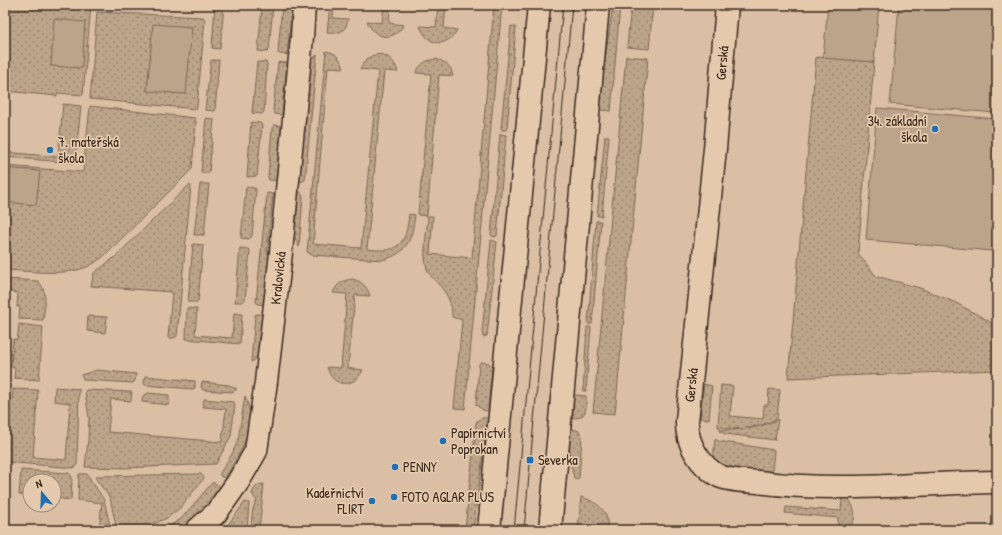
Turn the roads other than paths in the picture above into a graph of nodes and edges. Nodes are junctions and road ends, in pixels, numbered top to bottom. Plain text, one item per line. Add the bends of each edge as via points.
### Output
1 (304, 5) edge
2 (539, 5) edge
3 (598, 5) edge
4 (727, 5) edge
5 (997, 482) edge
6 (197, 530) edge
7 (489, 530) edge
8 (550, 530) edge

1 - 6 street, Kralovická via 279,269 256,450 216,513
2 - 7 street
3 - 8 street
4 - 5 street, Gerská via 687,421 692,446 699,459 720,476 796,486

